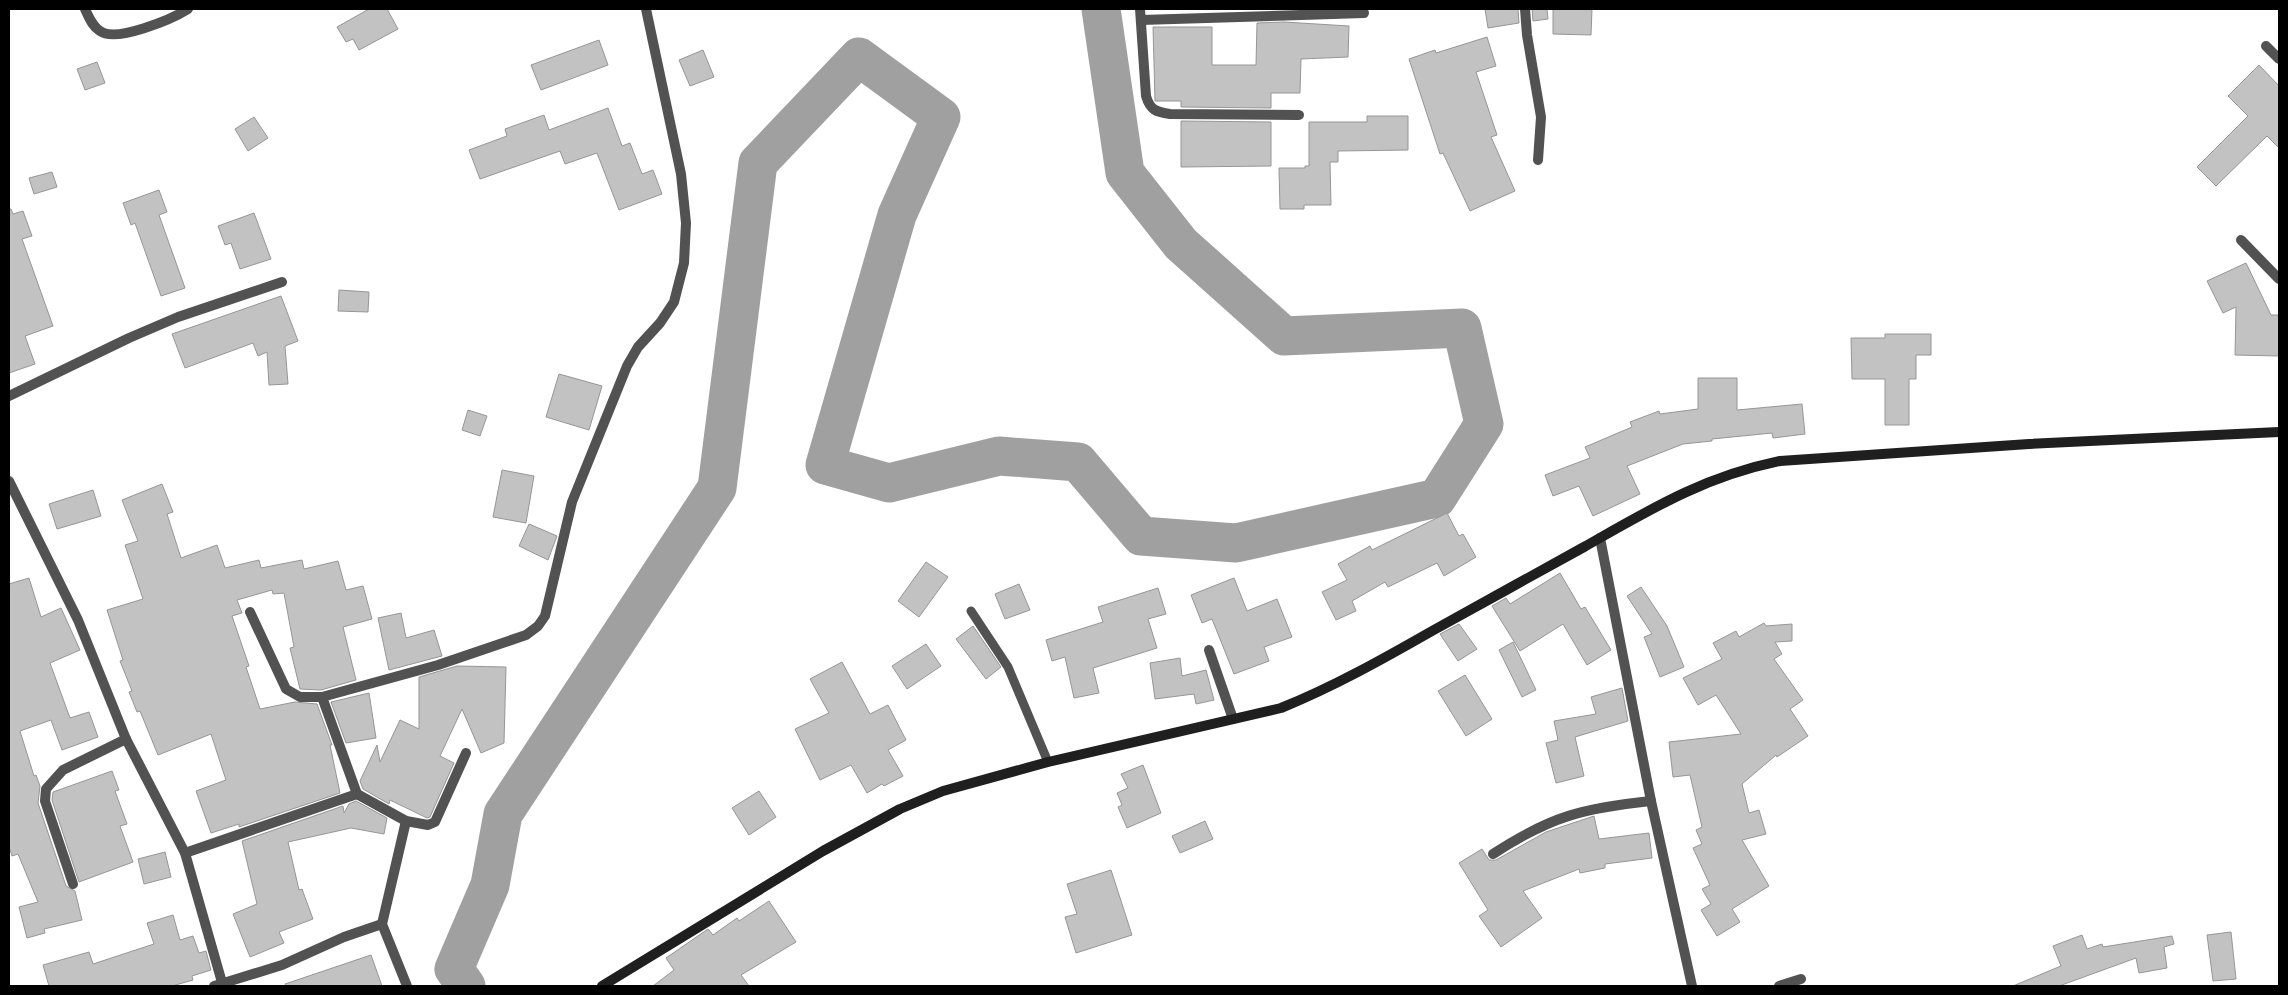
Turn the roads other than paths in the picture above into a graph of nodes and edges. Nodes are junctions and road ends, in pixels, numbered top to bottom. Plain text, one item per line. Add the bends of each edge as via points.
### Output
1 (85, 9) edge
2 (188, 9) edge
3 (646, 9) edge
4 (1140, 9) edge
5 (1525, 9) edge
6 (1364, 13) dead end
7 (1141, 20) junction
8 (2266, 46) dead end
9 (2279, 59) edge
10 (1299, 115) dead end
11 (1538, 160) dead end
12 (2241, 240) dead end
13 (2279, 279) edge
14 (282, 282) dead end
15 (9, 396) edge
16 (2279, 432) edge
17 (9, 480) edge
18 (1600, 538) junction
19 (971, 611) dead end
20 (250, 612) dead end
21 (1209, 650) dead end
22 (322, 697) junction
23 (1233, 719) junction
24 (126, 739) junction
25 (466, 753) dead end
26 (1048, 762) junction
27 (357, 794) junction
28 (1651, 801) junction
29 (406, 821) junction
30 (185, 853) junction
31 (1493, 854) dead end
32 (73, 884) dead end
33 (382, 924) junction
34 (1801, 979) dead end
35 (220, 985) edge
36 (407, 986) edge
37 (602, 986) edge
38 (1692, 986) edge
39 (1779, 986) edge

1 - 2 street via 93,25 110,35 131,32
3 - 22 street via 681,174 686,223 684,263 674,302 627,366 572,502 545,616 526,635 438,665
4 - 7 street
5 - 11 street via 1541,117
6 - 7 street
7 - 10 street via 1146,96 1149,106 1156,112
8 - 9 street
12 - 13 street
14 - 15 street via 170,320
16 - 18 street via 2029,444 1780,461 1711,480
17 - 24 street via 78,620
18 - 23 street via 1314,695 1281,708
18 - 28 street
19 - 26 lane via 1008,667
20 - 22 street via 286,688 300,697
21 - 23 street
22 - 27 street
23 - 26 street
24 - 30 street
24 - 32 street via 63,770 46,789 45,802
25 - 29 street via 435,822 420,825
26 - 37 street via 943,791 878,819
27 - 29 street
27 - 30 street
28 - 31 street via 1602,806 1568,814 1517,838
28 - 38 street
29 - 33 street
30 - 35 street
33 - 35 street via 282,965
33 - 36 street
34 - 39 street

